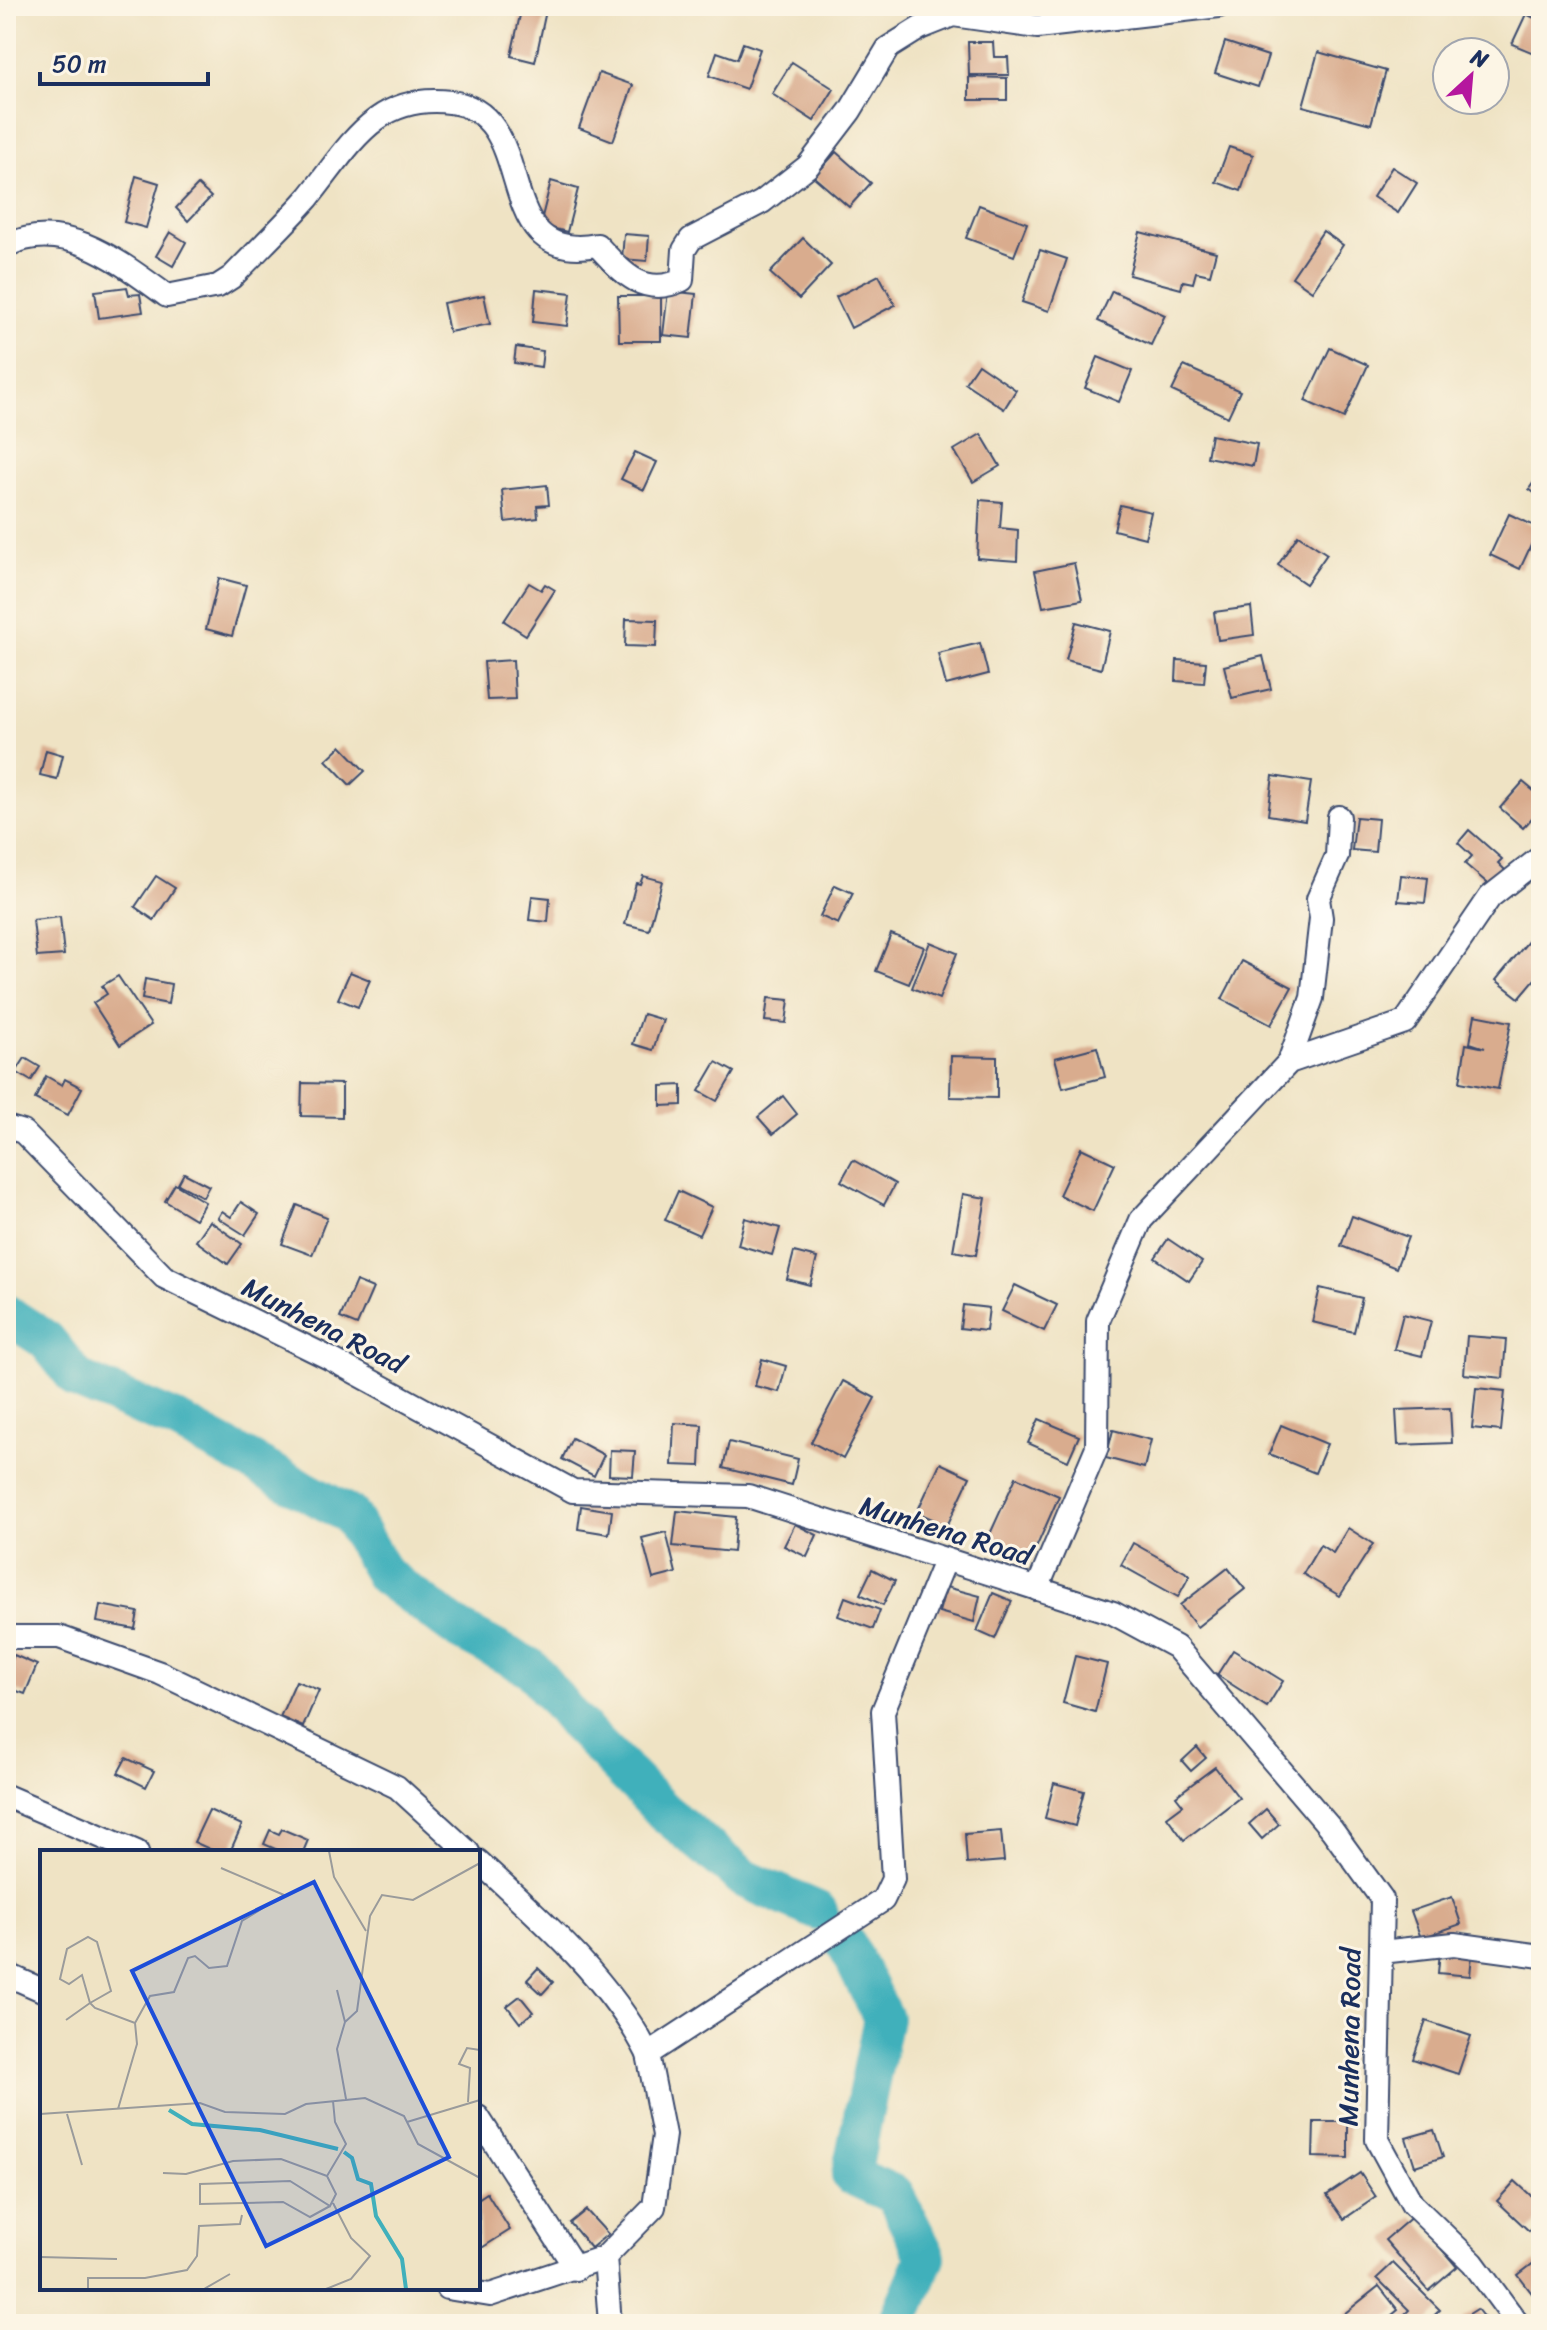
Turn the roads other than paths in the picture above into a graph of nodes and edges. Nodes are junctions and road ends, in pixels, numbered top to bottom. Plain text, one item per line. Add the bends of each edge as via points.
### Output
1 (1219, 6) edge
2 (6, 246) edge
3 (1339, 817) dead end
4 (1541, 857) edge
5 (1289, 1062) junction
6 (6, 1127) edge
7 (945, 1561) junction
8 (1037, 1589) junction
9 (6, 1637) edge
10 (6, 1796) edge
11 (132, 1850) edge
12 (466, 1850) edge
13 (480, 1863) edge
14 (1381, 1952) junction
15 (1541, 1956) edge
16 (6, 1974) edge
17 (40, 1989) edge
18 (648, 2054) junction
19 (480, 2120) edge
20 (605, 2257) junction
21 (576, 2269) junction
22 (459, 2290) edge
23 (610, 2324) edge
24 (1518, 2324) edge

1 - 2 street via 1037,27 953,15 920,28 888,48 808,166 762,202 691,239 684,250 682,280 668,287 645,287 628,278 597,245 560,247 543,238 528,222 503,142 481,113 454,102 427,101 393,109 365,125 307,199 218,286 167,296 121,262 44,233
3 - 5 street via 1337,856 1318,899 1321,918 1312,998
4 - 5 street via 1490,897 1405,1022
5 - 8 street via 1141,1220 1098,1321 1097,1447
6 - 7 street, Munhena Road via 23,1132 164,1277 329,1358 573,1491 748,1496
7 - 8 street, Munhena Road
7 - 18 street via 883,1711 893,1879 883,1900
8 - 14 street, Munhena Road via 1113,1613 1176,1647 1332,1830 1382,1899
9 - 12 street via 59,1637 160,1673 397,1787
10 - 11 street
13 - 18 street via 539,1917 630,2019
14 - 15 street via 1454,1944
14 - 24 street, Munhena Road via 1377,2140 1412,2204 1473,2263
16 - 17 street
18 - 20 street via 664,2135 654,2207
19 - 21 street
20 - 21 street
20 - 23 street
21 - 22 street via 490,2295

